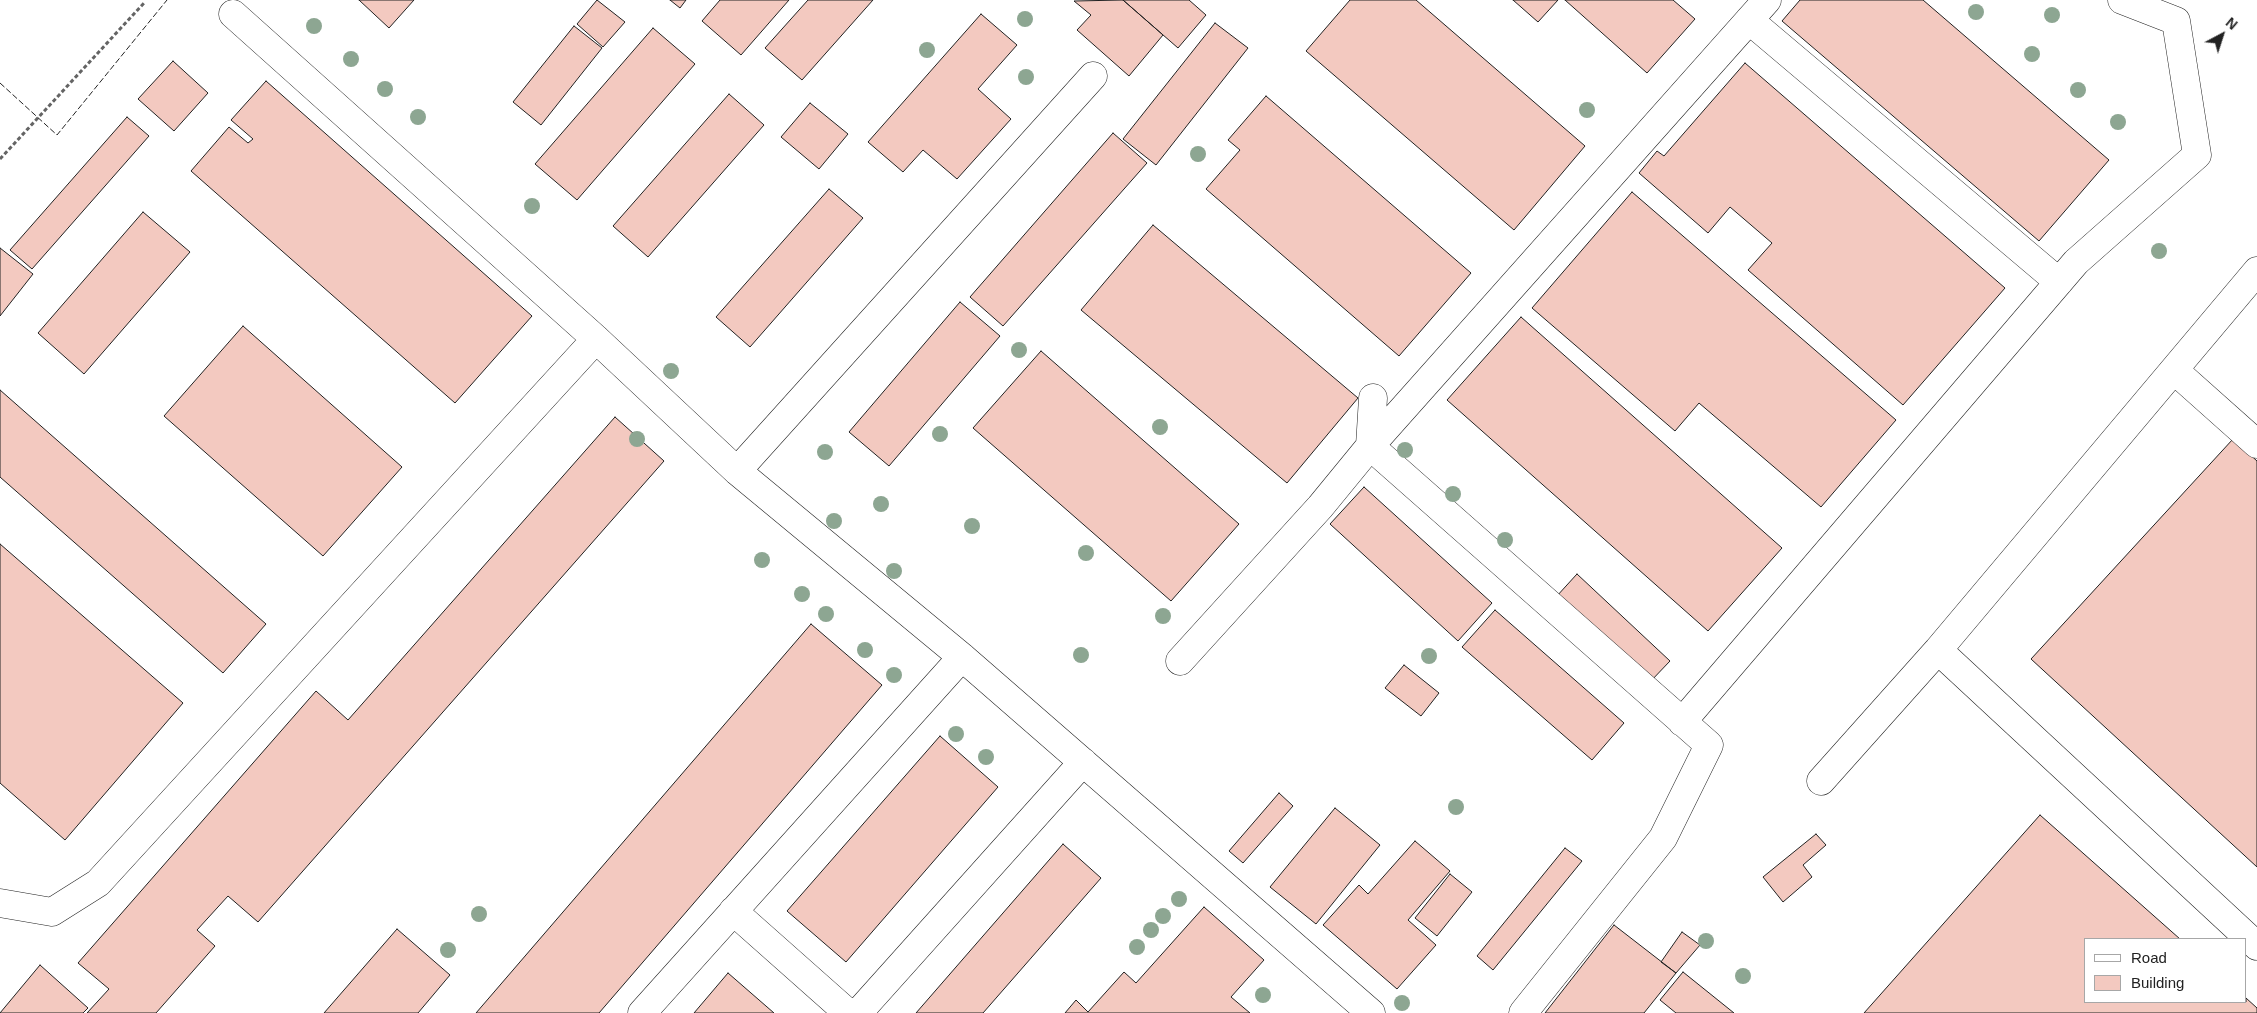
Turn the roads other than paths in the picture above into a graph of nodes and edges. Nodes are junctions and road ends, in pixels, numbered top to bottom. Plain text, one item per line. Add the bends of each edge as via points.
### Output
1 (1767, 0) edge
2 (2122, 0) edge
3 (233, 14) dead end
4 (1749, 20) junction
5 (1093, 76) dead end
6 (2257, 272) edge
7 (2059, 282) junction
8 (596, 339) junction
9 (2174, 370) junction
10 (1372, 398) dead end
11 (2257, 444) edge
12 (1370, 446) junction
13 (737, 471) junction
14 (1938, 650) junction
15 (962, 657) junction
16 (1180, 661) dead end
17 (1682, 722) junction
18 (1082, 762) junction
19 (1822, 781) dead end
20 (0, 903) edge
21 (733, 911) junction
22 (2257, 946) edge
23 (642, 1013) edge
24 (848, 1013) edge
25 (858, 1013) edge
26 (1371, 1013) edge
27 (1523, 1013) edge

1 - 4 lane
2 - 7 lane via 2176,21 2197,155 2076,262
3 - 8 lane
4 - 7 lane
4 - 12 lane
5 - 13 lane
6 - 9 lane
7 - 17 lane
8 - 13 lane
8 - 20 lane via 98,884 52,912
9 - 11 lane
9 - 14 lane
10 - 12 lane
12 - 16 lane via 1320,507
12 - 17 lane
13 - 15 lane
14 - 19 lane
14 - 22 lane
15 - 18 lane
15 - 21 lane
17 - 27 lane via 1709,745 1663,838
18 - 25 lane
18 - 26 lane
21 - 23 lane
21 - 24 lane

